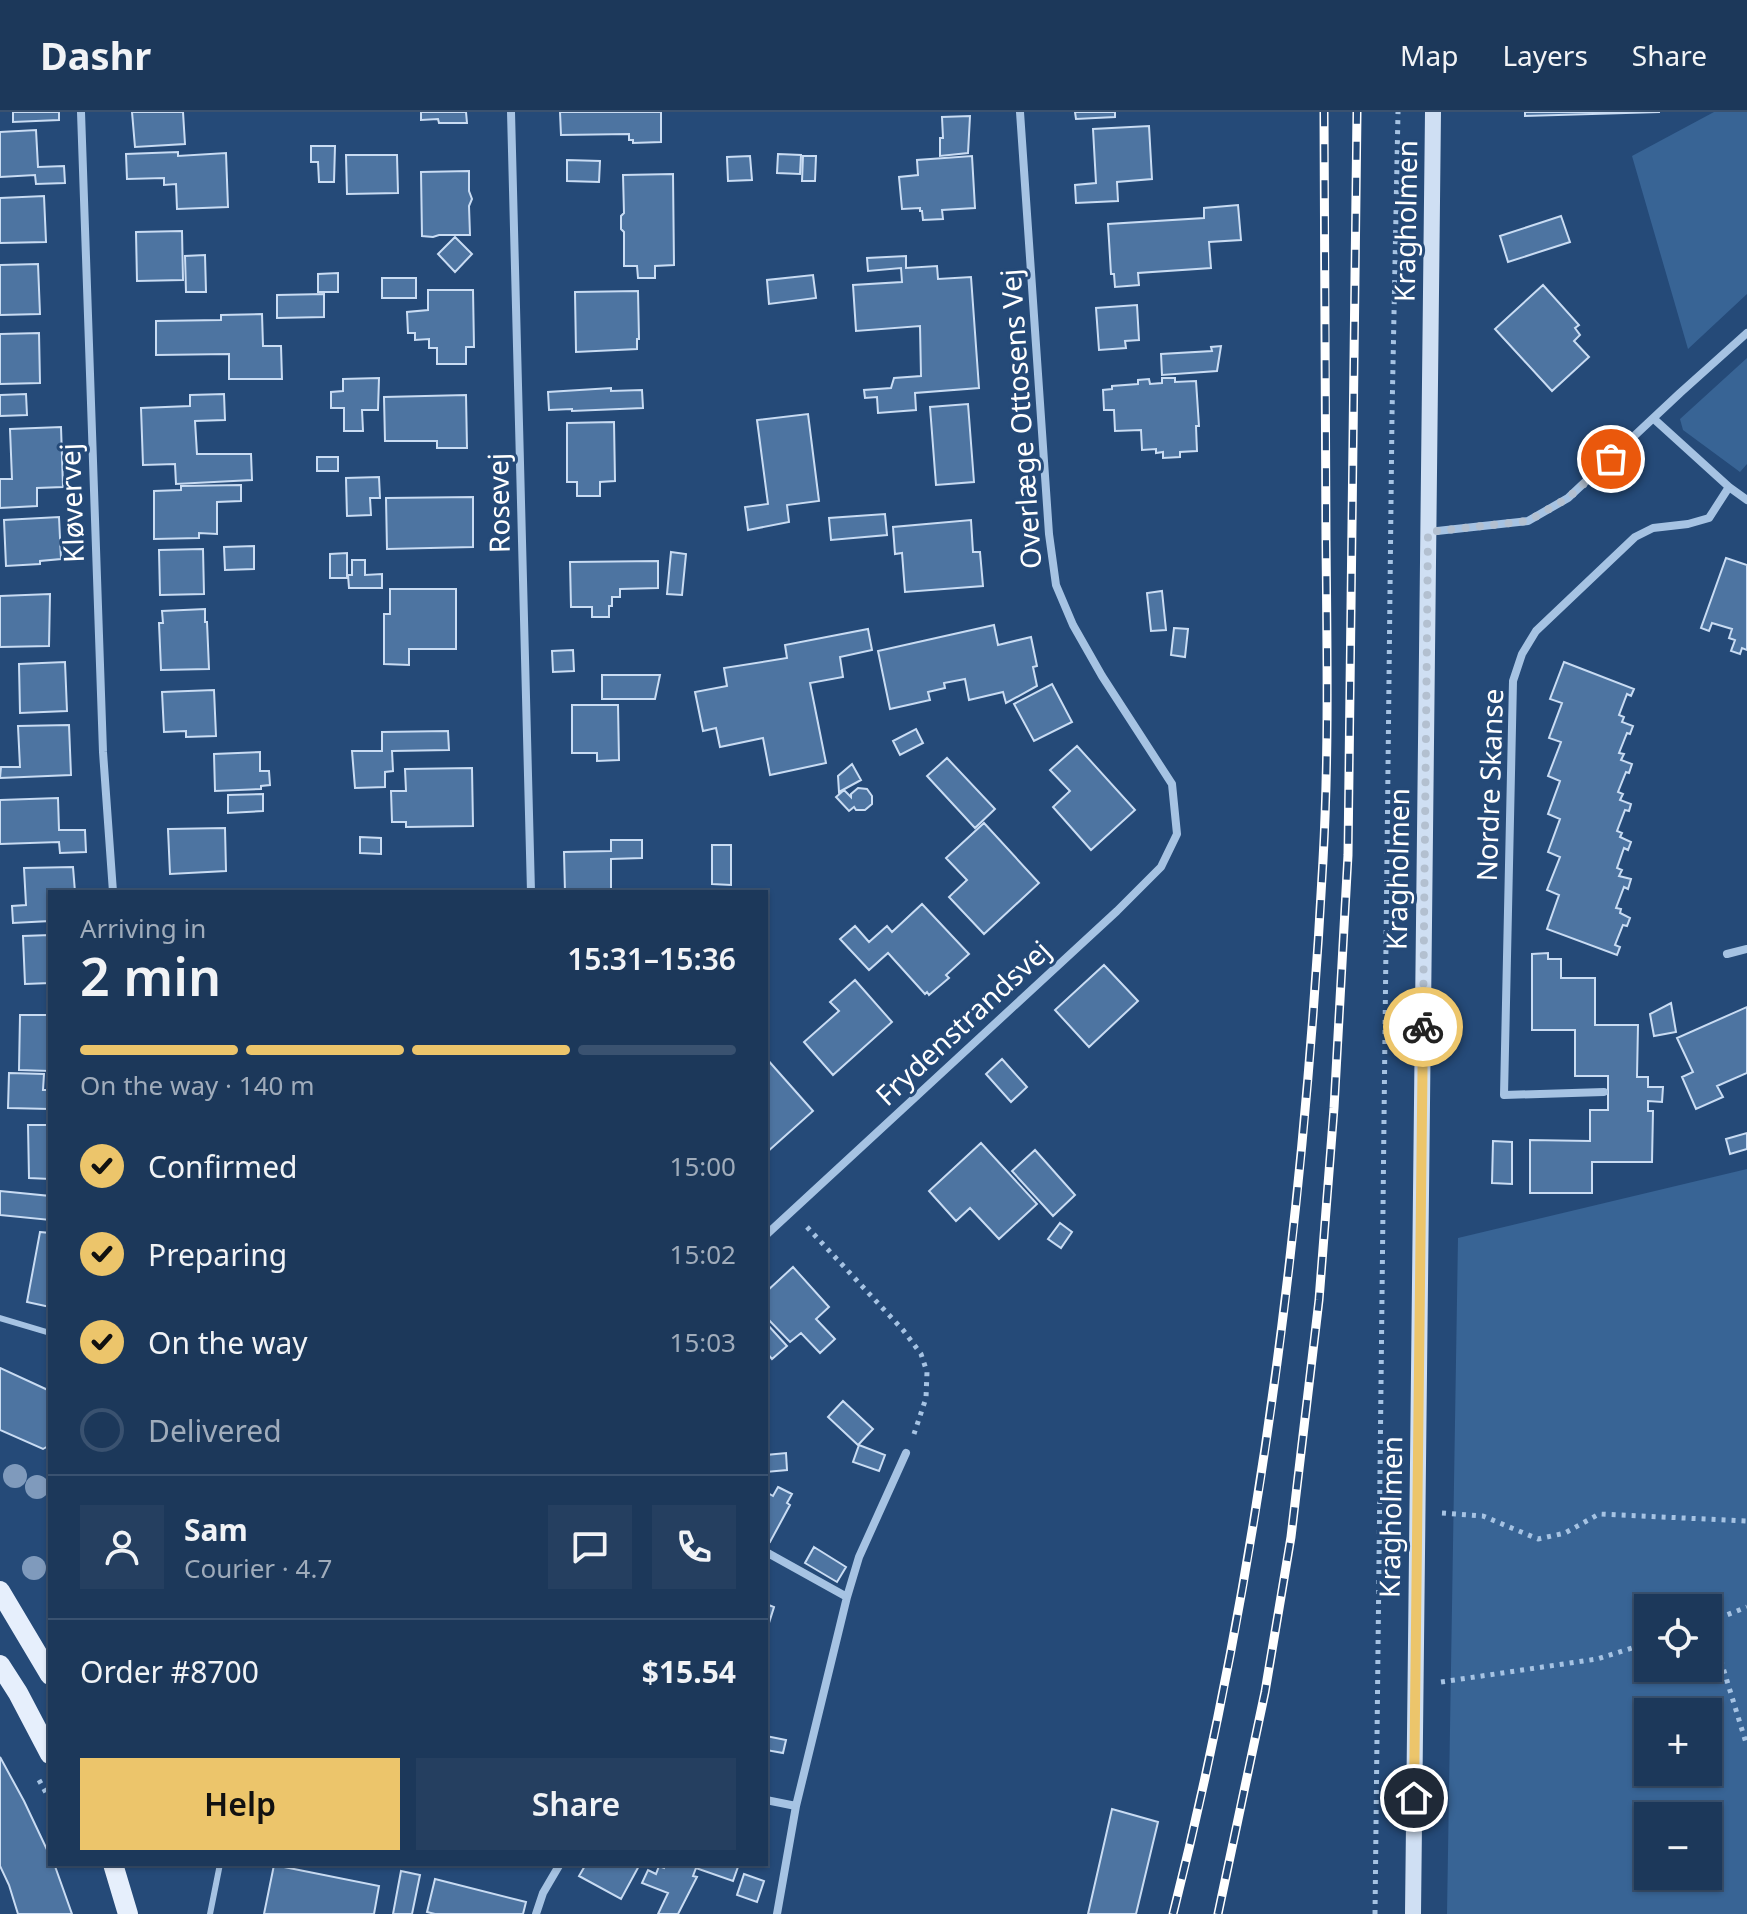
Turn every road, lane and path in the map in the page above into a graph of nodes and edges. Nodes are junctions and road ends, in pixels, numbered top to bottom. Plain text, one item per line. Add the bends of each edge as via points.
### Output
1 (81, 112) edge
2 (511, 112) edge
3 (1020, 112) edge
4 (1398, 112) edge
5 (1433, 112) edge
6 (1747, 333) edge
7 (1654, 419) junction
8 (1729, 487) junction
9 (1747, 500) edge
10 (1428, 532) junction
11 (1177, 834) joint
12 (113, 890) edge
13 (531, 890) edge
14 (1747, 949) edge
15 (1727, 954) dead end
16 (1604, 1092) dead end
17 (792, 1211) junction
18 (768, 1232) edge
19 (0, 1318) edge
20 (48, 1332) edge
21 (906, 1453) joint
22 (1417, 1511) junction
23 (1747, 1521) edge
24 (768, 1553) edge
25 (0, 1591) edge
26 (847, 1597) junction
27 (1747, 1607) edge
28 (1722, 1617) edge
29 (1634, 1647) edge
30 (1722, 1664) edge
31 (0, 1665) edge
32 (48, 1672) edge
33 (1446, 1683) dead end
34 (1747, 1746) edge
35 (48, 1750) edge
36 (768, 1800) edge
37 (796, 1806) junction
38 (114, 1866) edge
39 (220, 1866) edge
40 (559, 1866) edge
41 (128, 1914) edge
42 (210, 1914) edge
43 (536, 1914) edge
44 (777, 1914) edge
45 (1375, 1914) edge
46 (1413, 1914) edge

1 - 12 street, Kløvervej via 103,752
2 - 13 street, Rosevej
3 - 11 street, Overlæge Ottosens Vej via 1056,585 1102,676 1172,784
4 - 45 path
5 - 10 street, Kragholmen
6 - 7 street
7 - 8 street
7 - 10 street via 1568,498 1528,521
8 - 9 street
8 - 16 street, Nordre Skanse via 1709,518 1653,528 1635,537 1536,631 1513,681 1504,1095
10 - 22 street, Kragholmen
11 - 17 street, Frydenstrandsvej via 1161,867 1117,911
14 - 15 street
17 - 18 street, Frydenstrandsvej
17 - 21 path via 921,1354 926,1398
19 - 20 lane
21 - 26 street via 859,1557
22 - 23 path via 1483,1516 1538,1539 1565,1533 1599,1514
22 - 46 street, Kragholmen
24 - 26 street
25 - 32 main road
26 - 37 street
27 - 28 path
29 - 33 path via 1597,1659
30 - 34 path
31 - 35 main road
36 - 37 street
37 - 44 street
38 - 41 main road
39 - 42 lane
40 - 43 street

